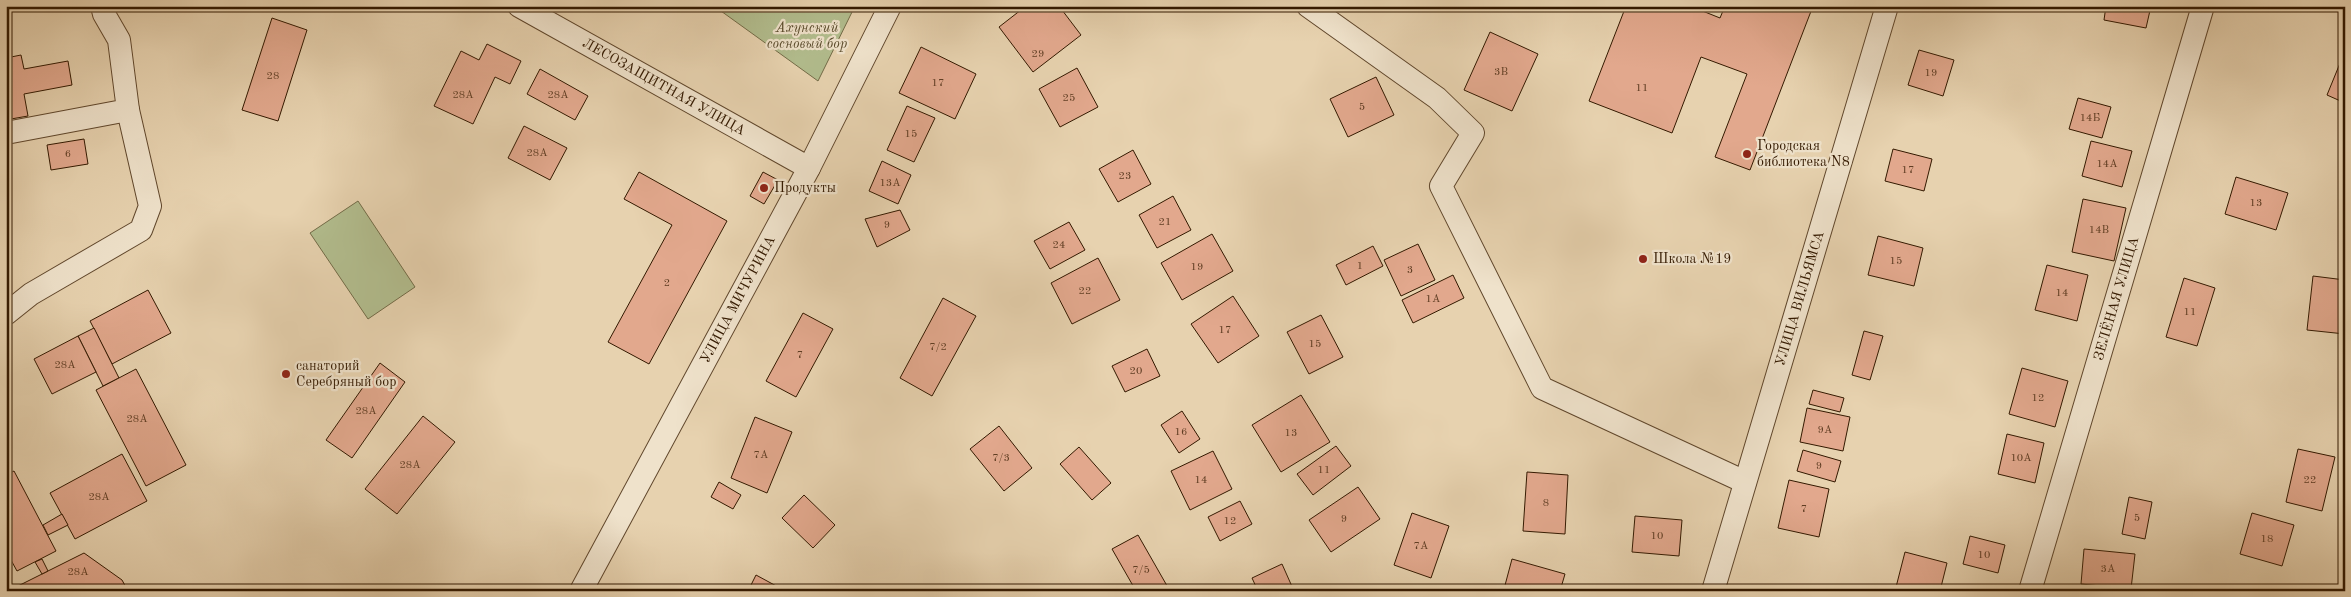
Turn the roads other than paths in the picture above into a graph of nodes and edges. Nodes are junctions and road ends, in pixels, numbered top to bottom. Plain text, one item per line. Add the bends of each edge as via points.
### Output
1 (102, 6) edge
2 (519, 6) edge
3 (890, 6) edge
4 (1308, 6) edge
5 (1887, 6) edge
6 (2203, 6) edge
7 (128, 110) junction
8 (6, 133) edge
9 (809, 168) junction
10 (6, 314) edge
11 (1745, 482) junction
12 (581, 591) edge
13 (1713, 591) edge
14 (2030, 591) edge

1 - 7 street via 119,40
2 - 9 street, ЛЕСОЗАЩИТНАЯ УЛИЦА
3 - 9 street, УЛИЦА МИЧУРИНА
4 - 11 street via 1437,98 1473,133 1440,186 1542,388
5 - 11 street, УЛИЦА ВИЛЬЯМСА
6 - 14 street, ЗЕЛЁНАЯ УЛИЦА
7 - 8 street
7 - 10 street via 150,206 141,230 31,294
9 - 12 street, УЛИЦА МИЧУРИНА
11 - 13 street, УЛИЦА ВИЛЬЯМСА

